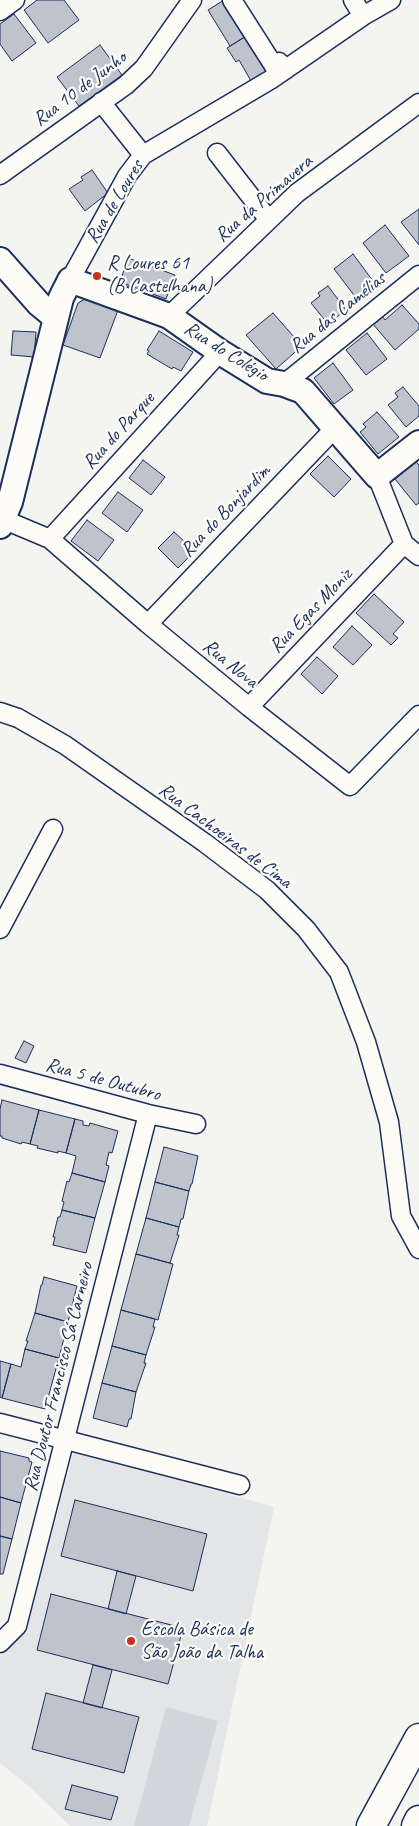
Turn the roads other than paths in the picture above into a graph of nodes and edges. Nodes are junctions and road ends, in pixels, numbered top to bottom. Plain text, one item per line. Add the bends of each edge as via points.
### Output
1 (15, 0) edge
2 (192, 0) edge
3 (232, 0) edge
4 (353, 0) edge
5 (391, 0) edge
6 (0, 11) edge
7 (363, 16) junction
8 (285, 70) junction
9 (101, 102) junction
10 (419, 104) edge
11 (217, 153) dead end
12 (143, 155) junction
13 (0, 175) edge
14 (269, 220) junction
15 (0, 260) edge
16 (419, 275) edge
17 (70, 280) junction
18 (168, 316) junction
19 (56, 318) junction
20 (220, 352) junction
21 (284, 384) junction
22 (336, 428) junction
23 (419, 443) edge
24 (377, 476) junction
25 (1, 521) edge
26 (50, 539) junction
27 (404, 544) junction
28 (419, 556) edge
29 (148, 624) junction
30 (249, 706) junction
31 (0, 712) edge
32 (419, 715) edge
33 (53, 828) dead end
34 (0, 929) edge
35 (0, 1074) edge
36 (148, 1114) junction
37 (196, 1124) dead end
38 (419, 1249) edge
39 (0, 1423) edge
40 (65, 1440) junction
41 (240, 1485) dead end
42 (0, 1644) edge
43 (419, 1738) edge
44 (419, 1820) edge
45 (371, 1826) edge
46 (416, 1826) edge

1 - 6 street
2 - 9 street, Rua 10 de Junho via 144,68
3 - 8 street via 274,66 279,62
4 - 7 street
5 - 7 street, Rua de Loures
7 - 8 street, Rua de Loures
8 - 12 street, Rua de Loures
9 - 12 street
9 - 13 street, Rua 10 de Junho
10 - 14 street, Rua da Primavera via 297,193
11 - 14 street
12 - 17 street, Rua de Loures via 127,176
14 - 18 street, Rua da Primavera
15 - 19 street via 39,304
16 - 21 street, Rua das Camélias
17 - 18 street, Rua do Colégio
17 - 19 street, Rua de Loures
18 - 20 street, Rua do Colégio
19 - 25 street, Rua de Loures via 21,461
20 - 21 street, Rua do Colégio via 267,381
20 - 26 street, Rua do Parque
21 - 22 street, Rua do Colégio via 303,391
22 - 24 street, Rua do Colégio
22 - 29 street, Rua do Bonjardim
23 - 24 street
24 - 27 street, Rua do Colégio
25 - 26 street, Rua Nova
26 - 29 street, Rua Nova
27 - 28 street, Rua do Colégio
27 - 30 street, Rua Egas Moniz
29 - 30 street, Rua Nova
30 - 32 street, Rua Nova via 350,786
31 - 38 street, Rua Cachoeiras de Cima via 18,718 65,745 205,843 259,884 306,929 339,972 366,1042 389,1122 401,1216
33 - 34 street
35 - 36 street, Rua 5 de Outubro
36 - 37 street, Rua 5 de Outubro
36 - 40 street, Rua Doutor Francisco Sá Carneiro
39 - 40 street
40 - 41 street
40 - 42 street, Rua Doutor Francisco Sá Carneiro via 16,1626
43 - 45 highway
44 - 46 highway

